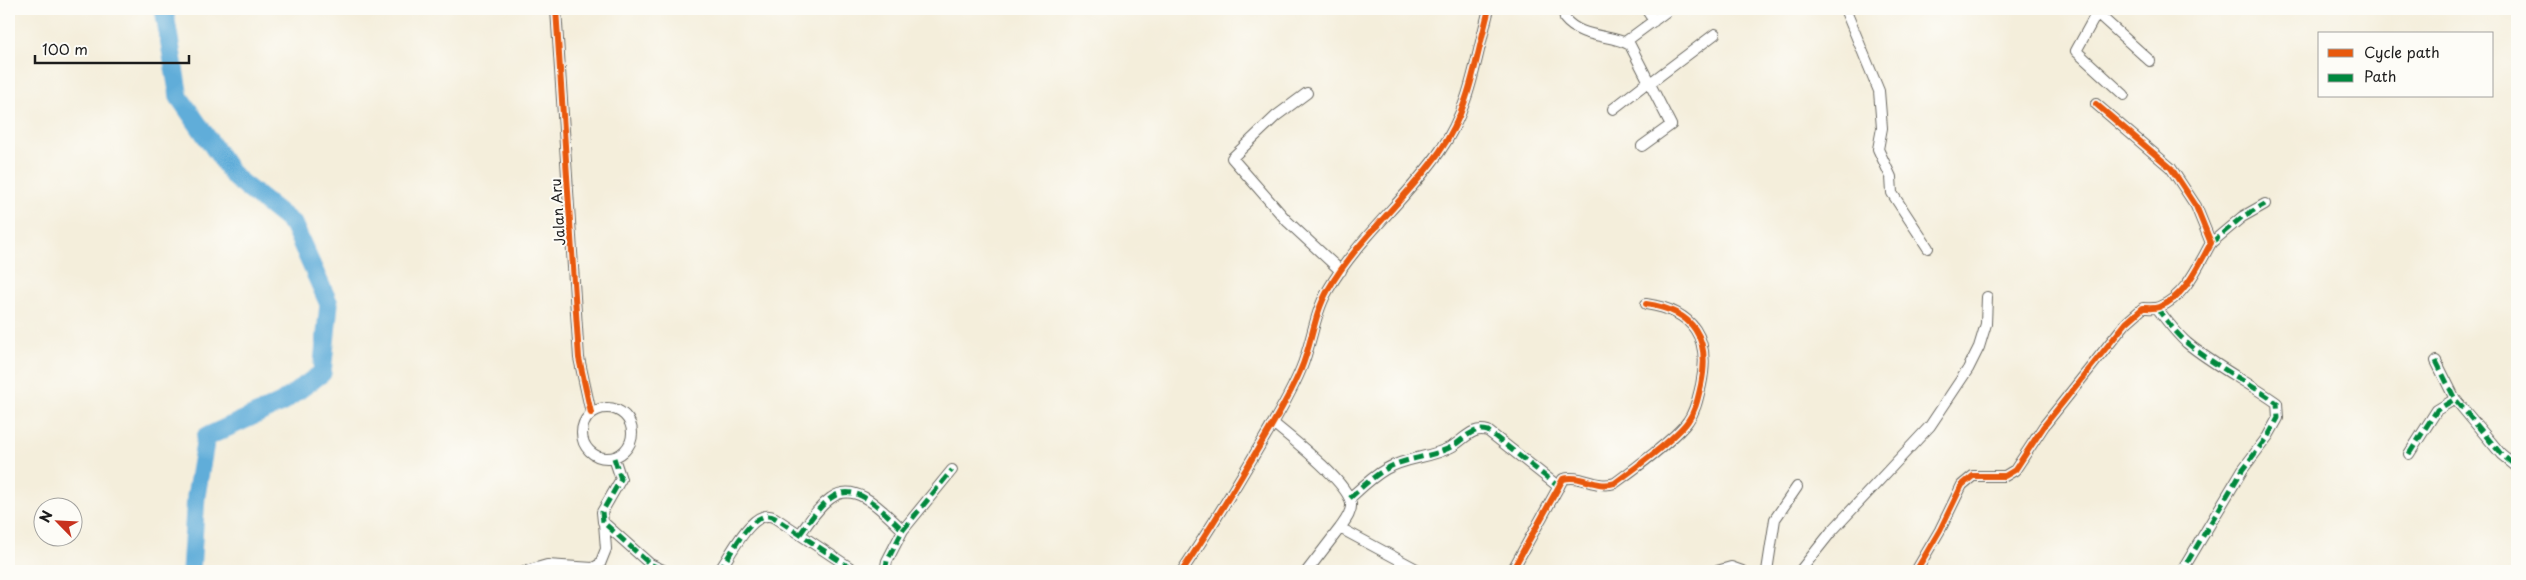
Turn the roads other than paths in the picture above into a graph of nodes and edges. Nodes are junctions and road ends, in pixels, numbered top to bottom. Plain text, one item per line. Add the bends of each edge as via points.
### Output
1 (556, 9) edge
2 (1489, 9) edge
3 (1564, 9) edge
4 (1646, 9) edge
5 (1845, 9) edge
6 (1667, 11) dead end
7 (2098, 11) edge
8 (1654, 20) junction
9 (1715, 34) dead end
10 (1626, 42) junction
11 (2150, 61) dead end
12 (1649, 82) junction
13 (1307, 93) dead end
14 (2124, 95) dead end
15 (2096, 104) dead end
16 (1613, 109) dead end
17 (1642, 146) dead end
18 (2265, 204) dead end
19 (2211, 244) junction
20 (1928, 248) dead end
21 (1341, 271) junction
22 (1987, 296) dead end
23 (1646, 304) dead end
24 (2157, 308) junction
25 (2436, 361) dead end
26 (2455, 399) junction
27 (591, 413) junction
28 (1273, 422) junction
29 (2409, 454) dead end
30 (614, 458) junction
31 (2517, 467) edge
32 (952, 470) dead end
33 (1559, 487) junction
34 (1797, 487) dead end
35 (1350, 498) junction
36 (604, 524) junction
37 (1340, 528) junction
38 (903, 530) junction
39 (800, 534) junction
40 (526, 571) edge
41 (665, 571) edge
42 (718, 571) edge
43 (855, 571) edge
44 (885, 571) edge
45 (1182, 571) edge
46 (1307, 571) edge
47 (1420, 571) edge
48 (1512, 571) edge
49 (1717, 571) edge
50 (1742, 571) edge
51 (1767, 571) edge
52 (1800, 571) edge
53 (1916, 571) edge
54 (2182, 571) edge

1 - 27 street, Jalan Aru via 579,358
2 - 21 street via 1478,61 1451,134 1432,162
3 - 10 street via 1565,19 1572,24 1600,38
4 - 8 street
5 - 20 street via 1879,91 1882,128 1878,149 1891,178 1892,194
6 - 8 street
7 - 11 street
7 - 14 street via 2076,51
8 - 10 street
9 - 12 street
10 - 12 street
12 - 16 street
12 - 17 street via 1671,124
13 - 21 street via 1276,116 1232,158 1287,221
15 - 19 street via 2171,168 2196,206
18 - 19 street via 2225,230
19 - 24 street via 2184,287 2174,298
21 - 28 street via 1328,291 1301,368
22 - 52 street via 1986,324 1979,347 1930,426 1831,532
23 - 33 street via 1672,309 1699,333 1704,357 1703,373 1694,412 1681,430 1615,483 1602,486 1568,478 1563,479
24 - 53 street via 2143,308 2126,323 2044,426 2015,470 2005,476 1973,476 1962,485
24 - 54 street via 2186,342 2277,403 2278,409 2278,418 2268,436 2243,469
25 - 26 street
26 - 29 street via 2437,410
26 - 31 street via 2501,454
27 - 30 street via 582,426 586,449 599,458
27 - 30 street via 609,408 618,410 630,422 628,447
28 - 35 street via 1317,460
28 - 45 street
30 - 36 street via 621,479 602,512
32 - 38 street
33 - 35 street via 1482,429 1475,430 1440,453 1387,468
33 - 48 street
34 - 51 street via 1775,519
35 - 37 street via 1351,509
36 - 40 street via 606,548 600,564 593,568 548,565
36 - 41 street via 650,564
37 - 46 street
37 - 47 street
38 - 39 street via 870,501 860,495 843,493 822,506
38 - 44 street
39 - 42 street via 771,515 759,518 742,535
39 - 43 street
49 - 50 street via 1731,567

